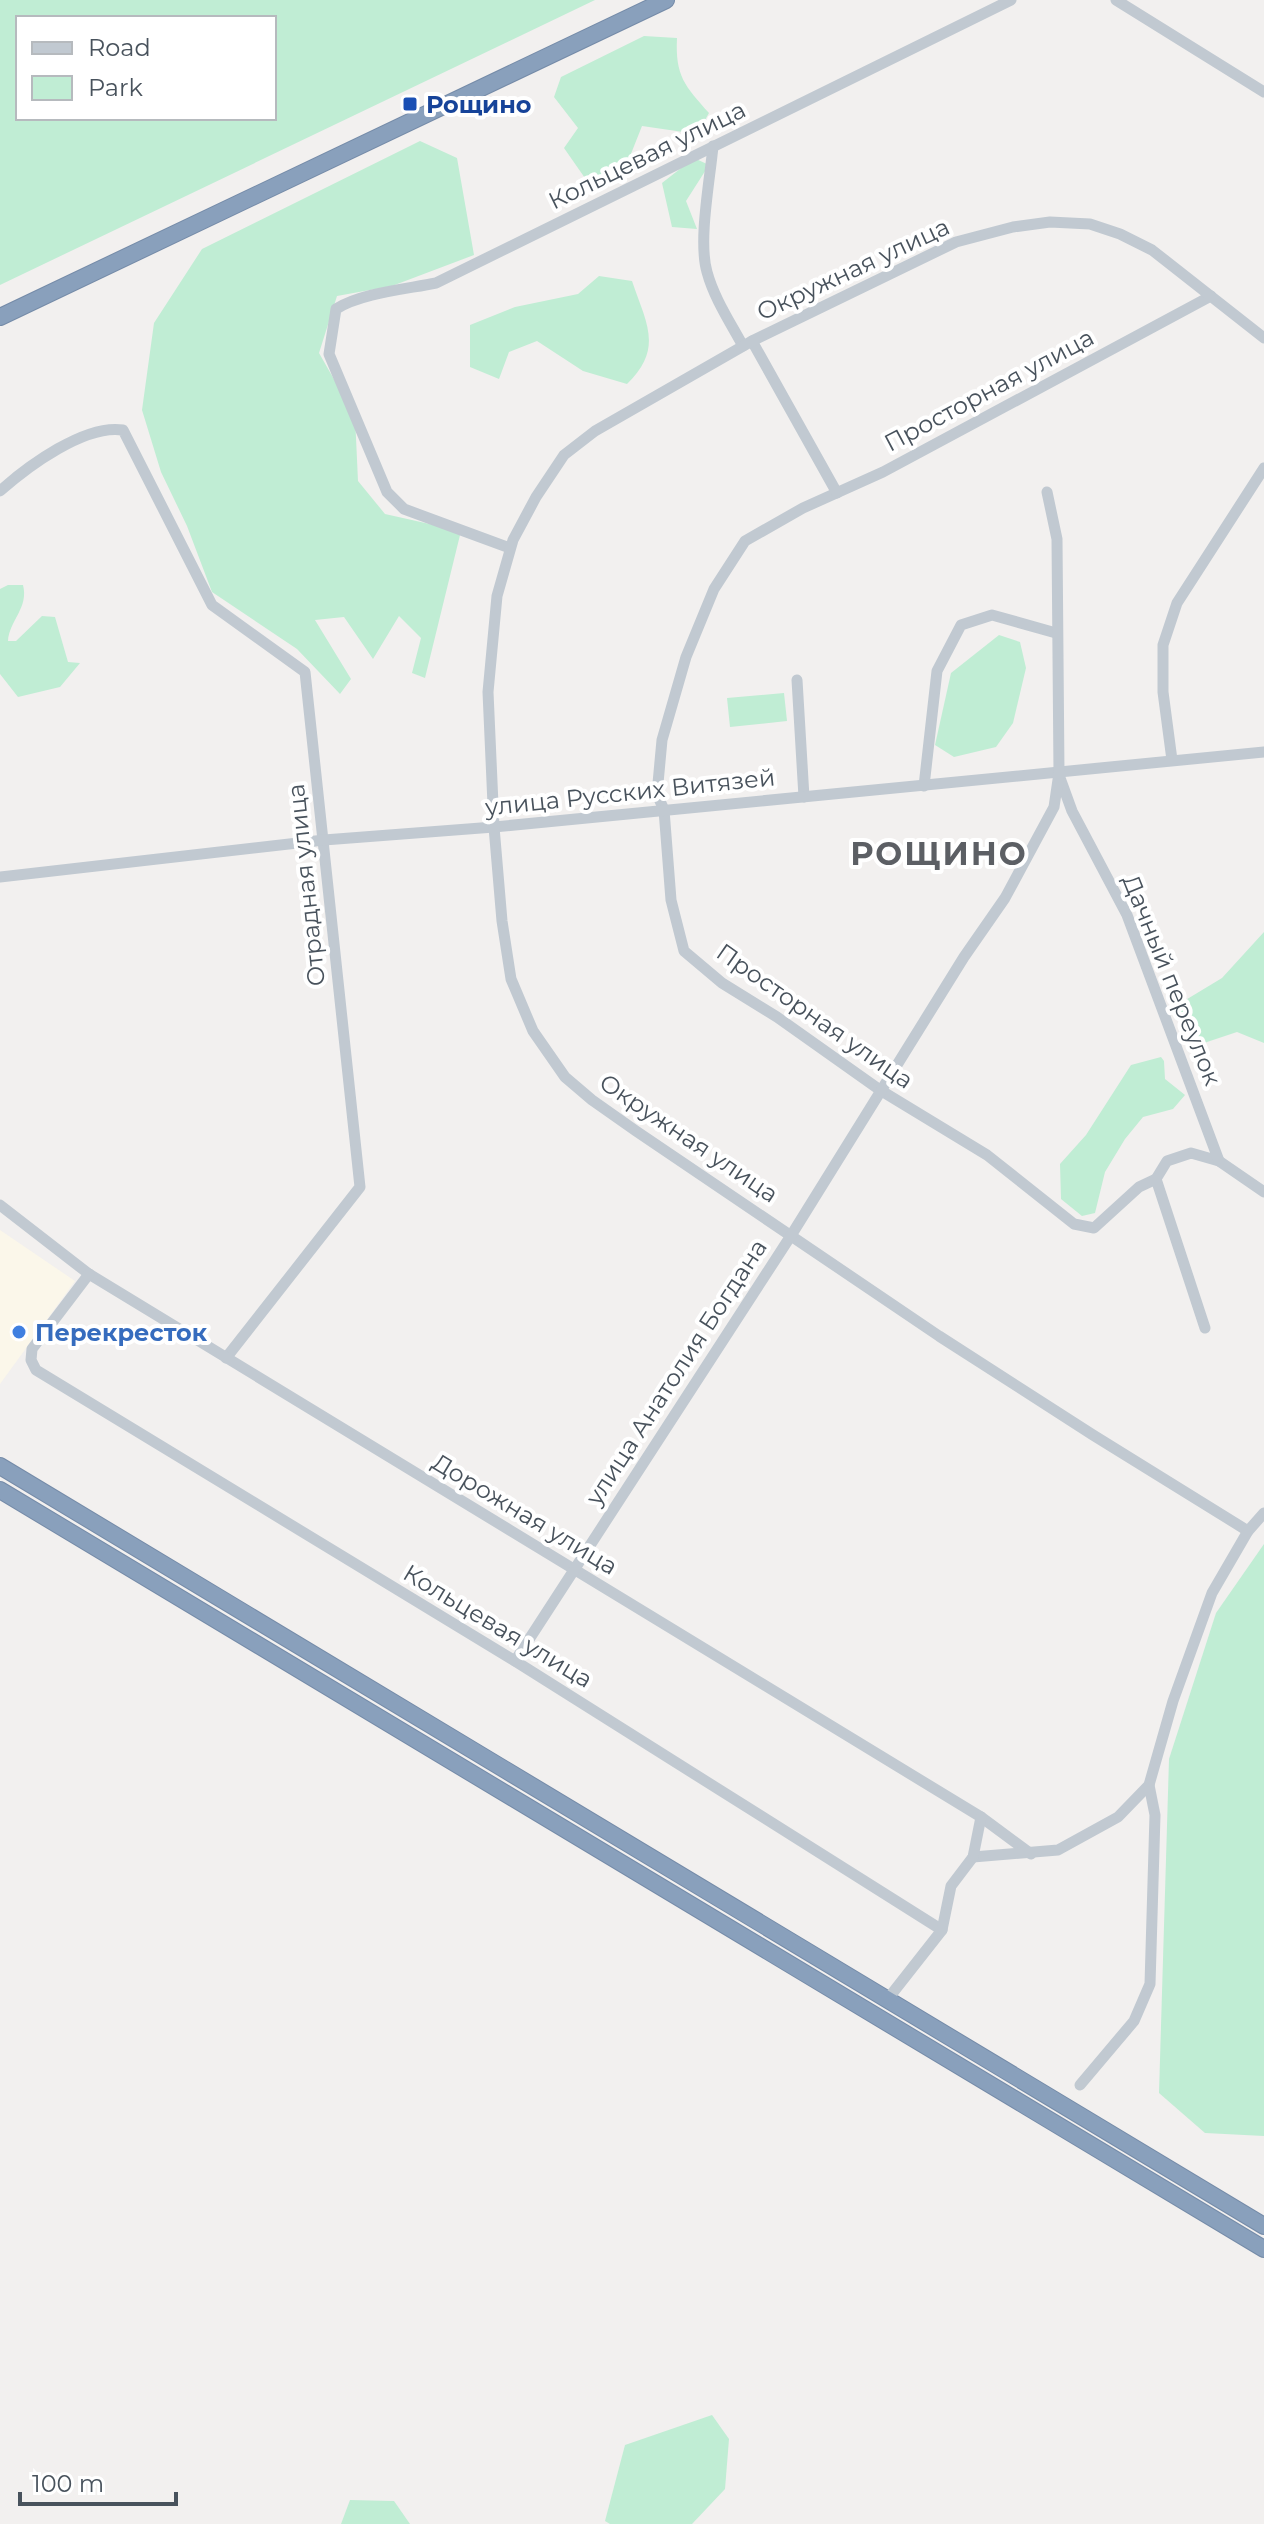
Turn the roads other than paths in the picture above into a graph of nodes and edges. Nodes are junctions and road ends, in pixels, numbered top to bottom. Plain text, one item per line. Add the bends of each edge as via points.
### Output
1 (666, 0) edge
2 (1011, 0) edge
3 (1116, 0) edge
4 (1264, 92) edge
5 (713, 146) junction
6 (1211, 296) junction
7 (0, 317) edge
8 (1264, 338) edge
9 (748, 343) junction
10 (1264, 468) edge
11 (0, 491) edge
12 (1047, 492) dead end
13 (837, 493) junction
14 (510, 548) junction
15 (1056, 633) junction
16 (797, 680) dead end
17 (1264, 752) edge
18 (1172, 760) junction
19 (1059, 773) junction
20 (924, 786) junction
21 (804, 797) junction
22 (664, 810) junction
23 (494, 827) junction
24 (324, 840) junction
25 (0, 877) edge
26 (880, 1090) junction
27 (1219, 1161) junction
28 (1156, 1179) junction
29 (1264, 1192) edge
30 (0, 1205) edge
31 (792, 1234) junction
32 (89, 1274) junction
33 (1205, 1328) dead end
34 (226, 1358) junction
35 (0, 1466) edge
36 (0, 1490) edge
37 (1264, 1513) edge
38 (1248, 1531) junction
39 (575, 1570) junction
40 (515, 1661) junction
41 (1149, 1785) junction
42 (981, 1817) junction
43 (1031, 1854) junction
44 (973, 1857) junction
45 (942, 1930) junction
46 (887, 2000) junction
47 (1080, 2085) dead end
48 (1264, 2226) edge
49 (1264, 2249) edge

1 - 7 highway
2 - 5 street, Кольцевая улица
3 - 4 street
5 - 9 street via 706,268 713,289
5 - 14 street, Кольцевая улица via 436,283 336,309 329,354 387,492 404,509
6 - 8 street, Окружная улица
6 - 9 street, Окружная улица via 1152,250 1120,234 1090,224 1050,222 956,242
6 - 13 street, Просторная улица
9 - 13 street
9 - 14 street, Окружная улица via 595,431 564,455
10 - 18 street via 1177,603 1163,645
11 - 24 street, Отрадная улица via 81,437 102,429 123,430 212,605 305,672
12 - 15 street via 1057,539
13 - 22 street, Просторная улица via 745,541 714,589 686,657 662,740 657,794
14 - 23 street, Окружная улица via 497,596 488,692
15 - 19 street
15 - 20 street via 992,615 961,625 937,671
16 - 21 street
17 - 18 street, улица Русских Витязей
18 - 19 street, улица Русских Витязей
19 - 20 street, улица Русских Витязей
19 - 26 street, улица Анатолия Богдана via 1054,807 1005,898
19 - 27 street, Дачный переулок via 1072,811 1127,915
20 - 21 street, улица Русских Витязей
21 - 22 street, улица Русских Витязей
22 - 23 street, улица Русских Витязей
22 - 26 street, Просторная улица via 671,900 684,951 722,983
23 - 24 street, улица Русских Витязей
23 - 31 street, Окружная улица via 511,979 533,1031 565,1077 636,1131
24 - 25 street, улица Русских Витязей
24 - 34 street, Отрадная улица via 360,1187
26 - 28 street, Просторная улица via 987,1155 1074,1224 1094,1228 1139,1187
26 - 31 street, улица Анатолия Богдана
27 - 28 street, Просторная улица via 1191,1153 1167,1161
27 - 29 street, Просторная улица
28 - 33 street
30 - 32 street, Дорожная улица
31 - 38 street, Окружная улица via 952,1344
31 - 39 street, улица Анатолия Богдана
32 - 34 street, Дорожная улица
32 - 40 street, Кольцевая улица via 32,1349 36,1370
34 - 39 street, Дорожная улица
35 - 46 highway
36 - 49 highway
37 - 38 street
38 - 41 street via 1212,1593
39 - 40 street, улица Анатолия Богдана
39 - 42 street, Дорожная улица
40 - 45 street, Кольцевая улица
41 - 43 street via 1118,1817 1058,1850
41 - 47 street via 1155,1815 1150,1984 1134,2021
42 - 43 street, Дорожная улица
42 - 44 street
43 - 44 street
44 - 45 street via 951,1886
45 - 46 street
46 - 48 highway

